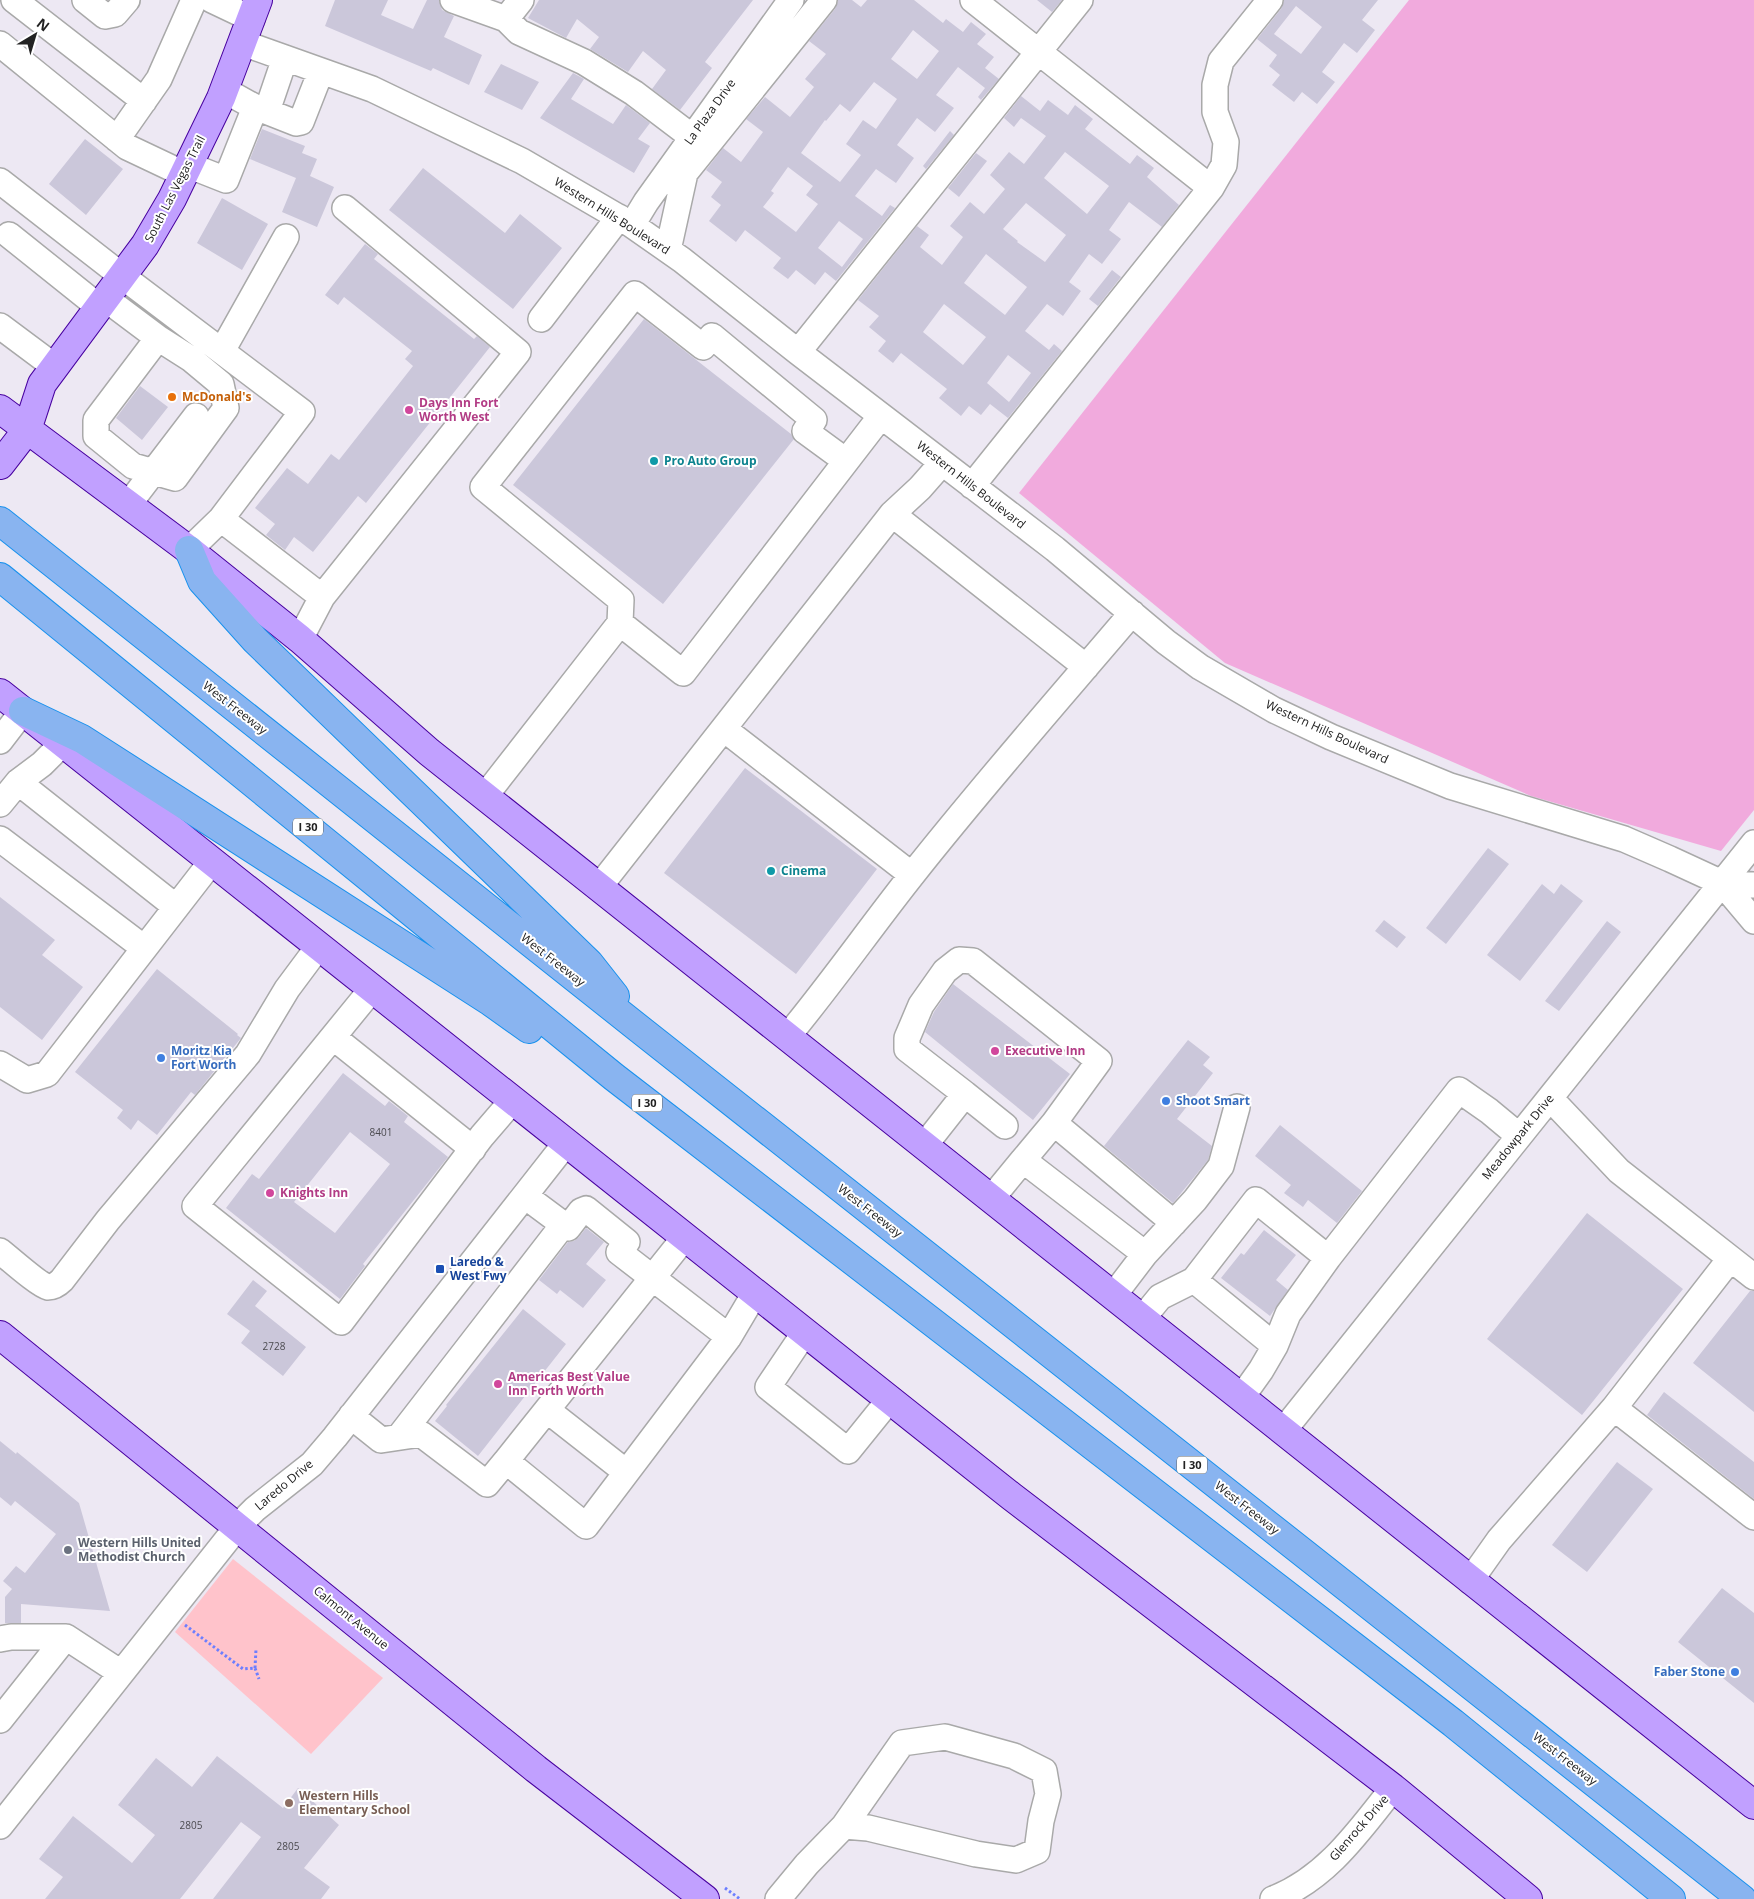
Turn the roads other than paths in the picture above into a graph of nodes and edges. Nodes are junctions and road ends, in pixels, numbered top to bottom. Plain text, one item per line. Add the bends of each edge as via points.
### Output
1 (14, 0) edge
2 (85, 0) edge
3 (127, 0) edge
4 (194, 0) edge
5 (212, 0) edge
6 (453, 0) edge
7 (791, 0) edge
8 (824, 0) edge
9 (973, 0) edge
10 (1080, 0) edge
11 (1270, 0) edge
12 (255, 10) edge
13 (514, 10) edge
14 (0, 44) edge
15 (242, 45) junction
16 (1039, 52) junction
17 (285, 58) junction
18 (320, 71) junction
19 (224, 90) junction
20 (144, 100) junction
21 (260, 108) junction
22 (692, 137) junction
23 (117, 138) junction
24 (186, 170) junction
25 (0, 181) edge
26 (1211, 188) junction
27 (346, 208) dead end
28 (625, 221) junction
29 (9, 235) dead end
30 (286, 237) dead end
31 (668, 250) junction
32 (122, 276) junction
33 (103, 303) junction
34 (541, 320) dead end
35 (0, 326) edge
36 (158, 338) junction
37 (222, 351) junction
38 (798, 352) junction
39 (48, 375) junction
40 (0, 405) edge
41 (0, 409) edge
42 (196, 416) dead end
43 (881, 416) junction
44 (27, 430) junction
45 (846, 461) junction
46 (942, 463) junction
47 (0, 465) edge
48 (153, 472) junction
49 (972, 486) junction
50 (134, 509) junction
51 (892, 514) junction
52 (221, 518) junction
53 (0, 521) edge
54 (189, 550) junction
55 (1, 578) edge
56 (322, 597) junction
57 (1132, 613) junction
58 (620, 623) junction
59 (300, 638) junction
60 (1086, 667) junction
61 (0, 693) edge
62 (22, 711) junction
63 (724, 729) junction
64 (0, 741) edge
65 (62, 743) junction
66 (18, 782) junction
67 (485, 796) junction
68 (0, 804) edge
69 (0, 839) edge
70 (1754, 843) edge
71 (212, 861) junction
72 (912, 875) junction
73 (1722, 883) junction
74 (1754, 885) edge
75 (599, 887) junction
76 (176, 907) junction
77 (1754, 921) edge
78 (319, 946) junction
79 (144, 948) junction
80 (372, 989) junction
81 (642, 1031) junction
82 (333, 1037) junction
83 (787, 1037) junction
84 (0, 1064) edge
85 (614, 1077) junction
86 (965, 1094) junction
87 (1550, 1098) junction
88 (513, 1100) junction
89 (1237, 1107) dead end
90 (1054, 1123) junction
91 (1005, 1126) dead end
92 (1519, 1136) junction
93 (566, 1143) junction
94 (924, 1146) junction
95 (473, 1149) junction
96 (1023, 1160) junction
97 (525, 1196) junction
98 (991, 1199) junction
99 (1174, 1223) junction
100 (563, 1225) junction
101 (685, 1237) junction
102 (0, 1251) edge
103 (1145, 1254) junction
104 (1328, 1258) junction
105 (1730, 1259) junction
106 (1754, 1277) edge
107 (653, 1278) junction
108 (1194, 1280) junction
109 (755, 1292) junction
110 (1113, 1296) junction
111 (1142, 1319) junction
112 (805, 1332) junction
113 (0, 1335) edge
114 (729, 1337) junction
115 (1275, 1346) junction
116 (1241, 1398) junction
117 (890, 1399) junction
118 (1614, 1408) junction
119 (547, 1410) junction
120 (352, 1416) junction
121 (1283, 1432) junction
122 (399, 1437) junction
123 (506, 1461) junction
124 (626, 1472) junction
125 (1754, 1517) edge
126 (238, 1526) junction
127 (1470, 1581) junction
128 (66, 1637) junction
129 (0, 1639) edge
130 (121, 1673) junction
131 (0, 1720) edge
132 (1393, 1788) junction
133 (1754, 1805) edge
134 (0, 1826) edge
135 (844, 1826) junction
136 (705, 1899) edge
137 (778, 1899) edge
138 (1273, 1899) edge
139 (1528, 1899) edge
140 (1671, 1899) edge
141 (1742, 1899) edge

1 - 20 street
2 - 3 street via 105,16 115,14
4 - 20 street via 159,79
5 - 12 street
6 - 13 street
7 - 22 street, La Plaza Drive
8 - 31 street via 685,173
9 - 16 street
10 - 16 street
11 - 26 street via 1221,61 1215,85 1215,112 1226,142 1224,165
12 - 15 main road, South Las Vegas Trail
13 - 22 street via 519,32 584,62 634,93
14 - 23 street
15 - 17 street, Western Hills Boulevard
15 - 19 main road, South Las Vegas Trail
16 - 26 street
16 - 38 street
17 - 18 street, Western Hills Boulevard
17 - 21 street
18 - 21 street via 301,122 296,123
18 - 28 street, Western Hills Boulevard via 372,89 522,161
19 - 21 street
19 - 24 main road, South Las Vegas Trail
20 - 23 street
21 - 24 street via 254,110 226,180
22 - 28 street, La Plaza Drive
23 - 24 street via 127,147
24 - 32 main road, South Las Vegas Trail via 145,245
25 - 32 street
26 - 49 street
27 - 56 street via 518,352
28 - 31 street, Western Hills Boulevard
28 - 34 street, La Plaza Drive
29 - 33 street
30 - 37 street
31 - 38 street, Western Hills Boulevard
32 - 33 main road, South Las Vegas Trail
32 - 37 street
33 - 36 street
33 - 39 main road, South Las Vegas Trail
35 - 39 street
36 - 48 street via 96,420 96,436 133,466
36 - 48 street via 221,384 226,408 175,478
37 - 52 street via 302,412
38 - 43 street, Western Hills Boulevard
39 - 40 main road, South Las Vegas Trail
39 - 44 main road, South Las Vegas Trail
41 - 44 main road
42 - 48 street
43 - 45 street
43 - 46 street, Western Hills Boulevard
44 - 47 main road, South Las Vegas Trail
44 - 50 main road
45 - 58 street via 683,673
45 - 58 street via 805,431 814,420 712,336 703,347 635,294 483,487 622,600
46 - 49 street, Western Hills Boulevard
46 - 51 street
48 - 50 street
49 - 57 street, Western Hills Boulevard
50 - 54 main road
51 - 60 street
51 - 63 street
52 - 54 street
52 - 56 street
53 - 81 highway, West Freeway / I 30
54 - 59 main road
54 - 81 highway via 202,581 255,640 590,963
55 - 85 highway, I 30
56 - 59 street
57 - 60 street
57 - 73 street, Western Hills Boulevard via 1200,667 1274,710 1331,737 1450,786 1624,839
58 - 67 street
59 - 67 main road via 429,752
60 - 72 street
61 - 62 main road
62 - 64 street
62 - 65 main road
62 - 85 highway via 82,739 491,1002 552,1046
63 - 72 street
63 - 75 street
65 - 66 street
65 - 71 main road
66 - 68 street
66 - 76 street
67 - 75 main road
69 - 79 street
70 - 73 street, Meadowpark Drive
71 - 76 street
71 - 78 main road
72 - 83 street
73 - 74 street, Western Hills Boulevard
73 - 77 street, Western Hills Boulevard
73 - 87 street, Meadowpark Drive
75 - 83 main road
76 - 79 street
78 - 80 main road
78 - 102 street via 287,989 248,1054 108,1220 62,1280 48,1287
79 - 84 street via 47,1074 28,1080
80 - 82 street
80 - 88 main road
81 - 141 highway, West Freeway / I 30
82 - 95 street
82 - 95 street via 195,1206 341,1322
83 - 94 main road
85 - 140 highway, I 30 via 1453,1724
86 - 90 street via 908,1049 907,1038 921,1005 945,971 959,960 973,961 1099,1061
86 - 91 street
86 - 94 street
87 - 92 street, Meadowpark Drive
87 - 105 street via 1619,1171
88 - 93 main road
88 - 95 street
89 - 99 street via 1221,1166
90 - 96 street
90 - 99 street
92 - 104 street via 1459,1090
92 - 121 street, Meadowpark Drive
93 - 97 street, Laredo Drive
93 - 101 main road
94 - 98 main road
96 - 98 street
96 - 103 street
97 - 100 street
97 - 120 street, Laredo Drive
98 - 110 main road
99 - 103 street
100 - 107 street via 568,1228 586,1209 626,1242 619,1252
100 - 122 street
101 - 107 street
101 - 109 main road
103 - 110 street
104 - 108 street via 1256,1200
104 - 115 street via 1288,1314
105 - 106 street
105 - 118 street
107 - 114 street
107 - 119 street
108 - 111 street via 1160,1297
108 - 115 street
109 - 112 main road
109 - 114 street
110 - 111 main road
111 - 116 main road
112 - 117 main road
112 - 117 street via 768,1387 848,1451
113 - 126 main road, Calmont Avenue
114 - 124 street
115 - 116 street
116 - 121 main road
117 - 132 main road
118 - 125 street
118 - 127 street via 1499,1540
119 - 123 street
119 - 124 street
120 - 122 street via 381,1440
120 - 126 street, Laredo Drive via 312,1464
121 - 127 main road
122 - 123 street via 421,1434 486,1484
123 - 124 street via 586,1526
126 - 130 street, Laredo Drive
126 - 136 main road, Calmont Avenue via 536,1769
127 - 133 main road
128 - 129 street
128 - 130 street
128 - 131 street
130 - 134 street, Laredo Drive
132 - 138 street, Glenrock Drive via 1337,1857 1314,1877
132 - 139 main road
135 - 135 street via 868,1828 976,1854 1016,1860 1037,1851 1048,1794 1044,1771 1014,1756 945,1737 902,1743
135 - 137 street

